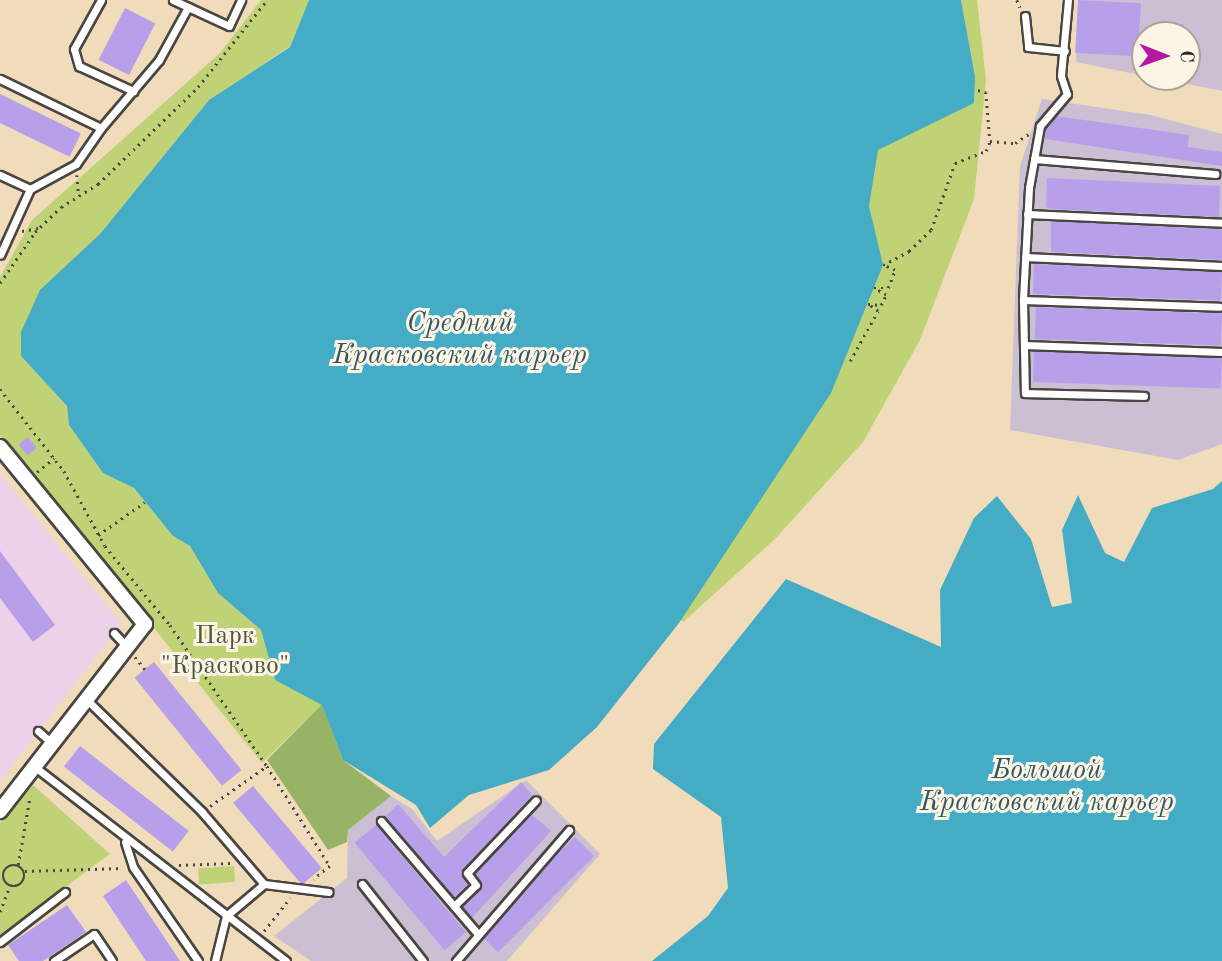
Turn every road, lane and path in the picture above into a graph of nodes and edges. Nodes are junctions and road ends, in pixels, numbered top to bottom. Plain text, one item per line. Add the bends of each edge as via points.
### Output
1 (101, 0) edge
2 (173, 0) edge
3 (241, 0) edge
4 (267, 0) edge
5 (1068, 0) edge
6 (188, 7) junction
7 (1025, 16) dead end
8 (1065, 51) junction
9 (0, 79) edge
10 (978, 90) dead end
11 (133, 91) junction
12 (1040, 126) junction
13 (101, 128) junction
14 (990, 141) junction
15 (1034, 159) junction
16 (76, 164) junction
17 (0, 174) edge
18 (1215, 174) dead end
19 (30, 189) junction
20 (79, 196) junction
21 (1027, 214) junction
22 (1222, 223) edge
23 (39, 228) junction
24 (10, 233) junction
25 (0, 255) edge
26 (1025, 257) junction
27 (1222, 266) edge
28 (0, 283) edge
29 (1023, 300) junction
30 (1219, 307) dead end
31 (1024, 345) junction
32 (1222, 352) edge
33 (850, 361) dead end
34 (0, 389) edge
35 (1144, 396) dead end
36 (0, 447) edge
37 (54, 458) junction
38 (27, 480) junction
39 (145, 502) dead end
40 (98, 535) junction
41 (114, 634) dead end
42 (128, 649) junction
43 (145, 669) dead end
44 (87, 700) junction
45 (38, 732) dead end
46 (52, 743) junction
47 (267, 766) junction
48 (35, 767) junction
49 (30, 792) dead end
50 (536, 800) dead end
51 (0, 811) edge
52 (202, 812) junction
53 (381, 821) dead end
54 (569, 830) dead end
55 (125, 841) junction
56 (18, 865) junction
57 (1, 876) edge
58 (264, 884) junction
59 (362, 884) dead end
60 (9, 887) junction
61 (301, 888) junction
62 (65, 892) dead end
63 (329, 892) dead end
64 (454, 906) junction
65 (0, 912) edge
66 (226, 916) junction
67 (477, 933) junction
68 (259, 940) junction
69 (0, 942) edge
70 (54, 961) edge
71 (112, 961) edge
72 (198, 961) edge
73 (215, 961) edge
74 (286, 961) edge
75 (423, 961) edge
76 (456, 961) edge

1 - 11 lane via 74,49 79,66
2 - 6 lane
3 - 6 lane via 229,26
4 - 20 path via 198,87 98,184
5 - 8 lane
6 - 11 lane via 159,60
7 - 8 lane via 1028,47
8 - 12 lane via 1061,76 1067,93
9 - 13 lane
10 - 14 path via 986,92
11 - 13 lane
12 - 14 path via 1015,143
12 - 15 lane
13 - 16 lane
14 - 33 path via 986,151 955,163 931,230 909,251 883,265 895,270 888,288 874,288 886,295 881,305 868,304 878,311
15 - 18 lane
15 - 21 lane
16 - 19 lane
16 - 20 path
17 - 19 lane
19 - 24 lane
20 - 23 path
21 - 22 lane
21 - 26 lane
23 - 24 path
23 - 28 path
24 - 25 lane
26 - 27 lane
26 - 29 lane
29 - 30 lane
29 - 31 lane
31 - 32 lane
31 - 35 lane via 1025,393
34 - 37 path
36 - 38 street
37 - 38 path
37 - 40 path
38 - 42 street via 145,624
39 - 40 path
40 - 47 path via 170,625
41 - 42 lane
42 - 43 path
42 - 44 street
44 - 46 street
44 - 52 lane
45 - 46 lane
46 - 48 street
47 - 52 path
47 - 61 path via 330,866
48 - 51 street
48 - 55 lane
49 - 56 path
50 - 64 lane via 467,873 476,885
52 - 58 lane
53 - 64 lane
54 - 67 lane
55 - 66 lane
55 - 72 lane via 134,867
56 - 57 path via 8,866
56 - 60 path via 25,871 25,881 19,887
57 - 60 path
58 - 61 lane
58 - 66 lane
59 - 75 lane
60 - 65 path
61 - 63 lane
61 - 68 path via 276,910
62 - 69 lane
64 - 67 lane
66 - 68 lane
66 - 73 lane
67 - 76 lane
68 - 74 lane
70 - 71 lane via 94,934

